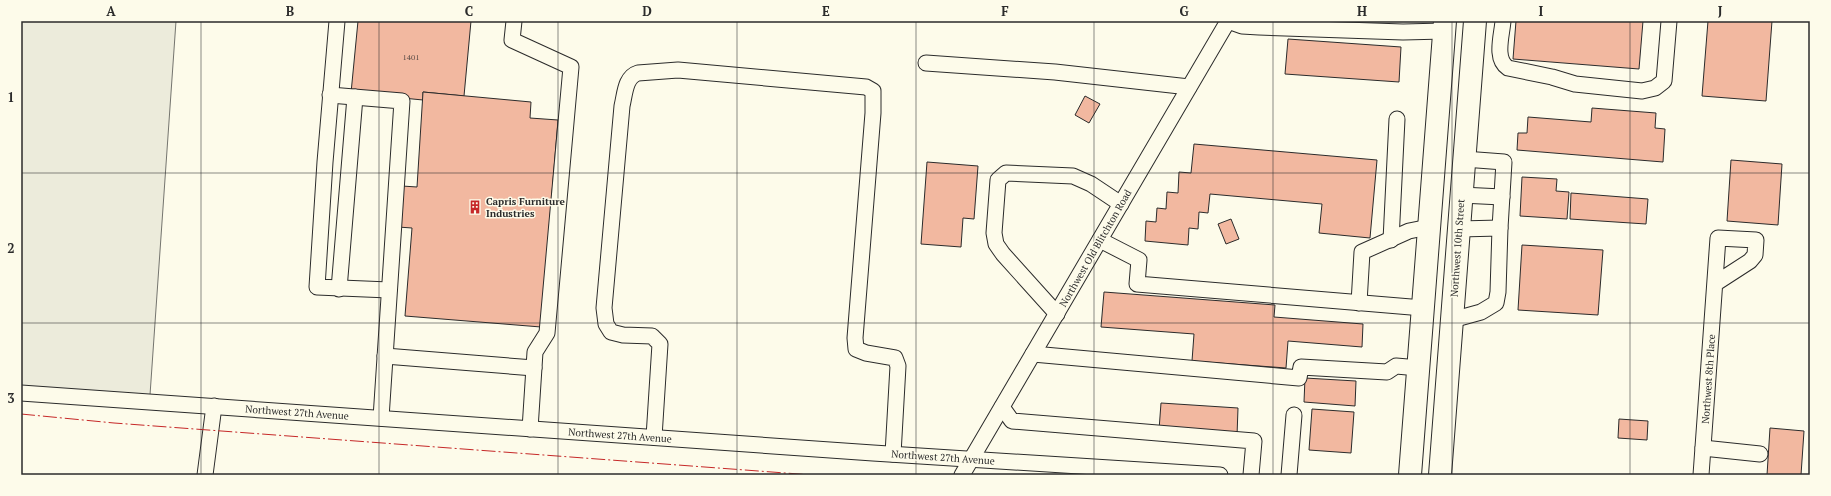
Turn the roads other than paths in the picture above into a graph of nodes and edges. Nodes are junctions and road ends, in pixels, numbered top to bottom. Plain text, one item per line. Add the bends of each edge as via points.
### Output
1 (337, 21) edge
2 (514, 21) edge
3 (1228, 21) edge
4 (1475, 21) edge
5 (1503, 21) edge
6 (1669, 21) edge
7 (1445, 26) edge
8 (926, 63) dead end
9 (1189, 86) junction
10 (330, 95) junction
11 (355, 97) junction
12 (1397, 119) dead end
13 (1464, 159) junction
14 (1461, 195) junction
15 (1502, 197) junction
16 (1121, 204) junction
17 (1429, 227) junction
18 (1500, 228) junction
19 (1459, 229) junction
20 (1100, 240) junction
21 (1391, 240) junction
22 (1716, 283) dead end
23 (339, 288) junction
24 (390, 290) junction
25 (1358, 303) junction
26 (1423, 308) junction
27 (1057, 314) junction
28 (1452, 320) junction
29 (1033, 354) junction
30 (385, 356) junction
31 (534, 368) junction
32 (1419, 368) junction
33 (21, 393) edge
34 (214, 406) junction
35 (1002, 407) junction
36 (1294, 415) dead end
37 (381, 418) junction
38 (530, 429) junction
39 (654, 438) junction
40 (1703, 448) junction
41 (893, 454) junction
42 (1760, 454) dead end
43 (972, 459) junction
44 (205, 475) edge
45 (962, 475) edge
46 (1213, 475) edge
47 (1220, 475) edge
48 (1251, 475) edge
49 (1289, 475) edge
50 (1410, 475) edge
51 (1440, 475) edge
52 (1701, 475) edge

1 - 10 street
2 - 31 street via 512,40 571,67 547,333 535,352
3 - 7 street via 1242,26 1403,32
3 - 9 street, Northwest Old Blitchton Road
4 - 13 highway, Northwest 10th Street
5 - 6 street via 1500,56 1503,65 1508,68 1575,84 1642,91 1655,88 1664,81
7 - 17 highway
8 - 9 street via 1055,72
9 - 16 street, Northwest Old Blitchton Road
10 - 11 street
10 - 23 street via 317,287
11 - 23 street
11 - 24 street via 402,101
12 - 21 street
13 - 14 highway, Northwest 10th Street
13 - 15 street via 1504,162
14 - 15 street
14 - 19 highway, Northwest 10th Street
15 - 18 street
16 - 20 street, Northwest Old Blitchton Road
16 - 27 street via 1074,176 1006,173 998,180 994,234 996,244
17 - 19 highway
17 - 21 street via 1409,231
17 - 26 highway
18 - 19 street
18 - 28 street via 1496,303 1481,312
19 - 28 highway, Northwest 10th Street
20 - 25 street via 1139,260 1137,284
20 - 27 street, Northwest Old Blitchton Road
21 - 25 street via 1362,252
22 - 40 street, Northwest 8th Place
23 - 24 street
24 - 30 street
25 - 26 street
26 - 32 highway
27 - 29 street, Northwest Old Blitchton Road
28 - 51 highway, Northwest 10th Street
29 - 32 street via 1299,378 1301,367 1387,372 1396,366
29 - 35 street, Northwest Old Blitchton Road
30 - 31 street
30 - 37 street
31 - 38 street
32 - 50 highway
33 - 34 street, Northwest 27th Avenue
34 - 37 street, Northwest 27th Avenue
34 - 44 street
35 - 43 street, Northwest Old Blitchton Road
35 - 48 street via 1012,421 1254,441
36 - 49 street
37 - 38 street, Northwest 27th Avenue
38 - 39 street, Northwest 27th Avenue
39 - 41 street, Northwest 27th Avenue
39 - 41 street via 660,344 652,336 611,332 606,324 604,308 622,106 628,82 633,74 678,70 866,87 873,91 855,338 856,349 895,358 898,366
40 - 42 street
40 - 52 street, Northwest 8th Place
41 - 43 street, Northwest 27th Avenue
43 - 45 street, Northwest Old Blitchton Road
43 - 46 street, Northwest 27th Avenue
46 - 47 street, Northwest 27th Avenue

